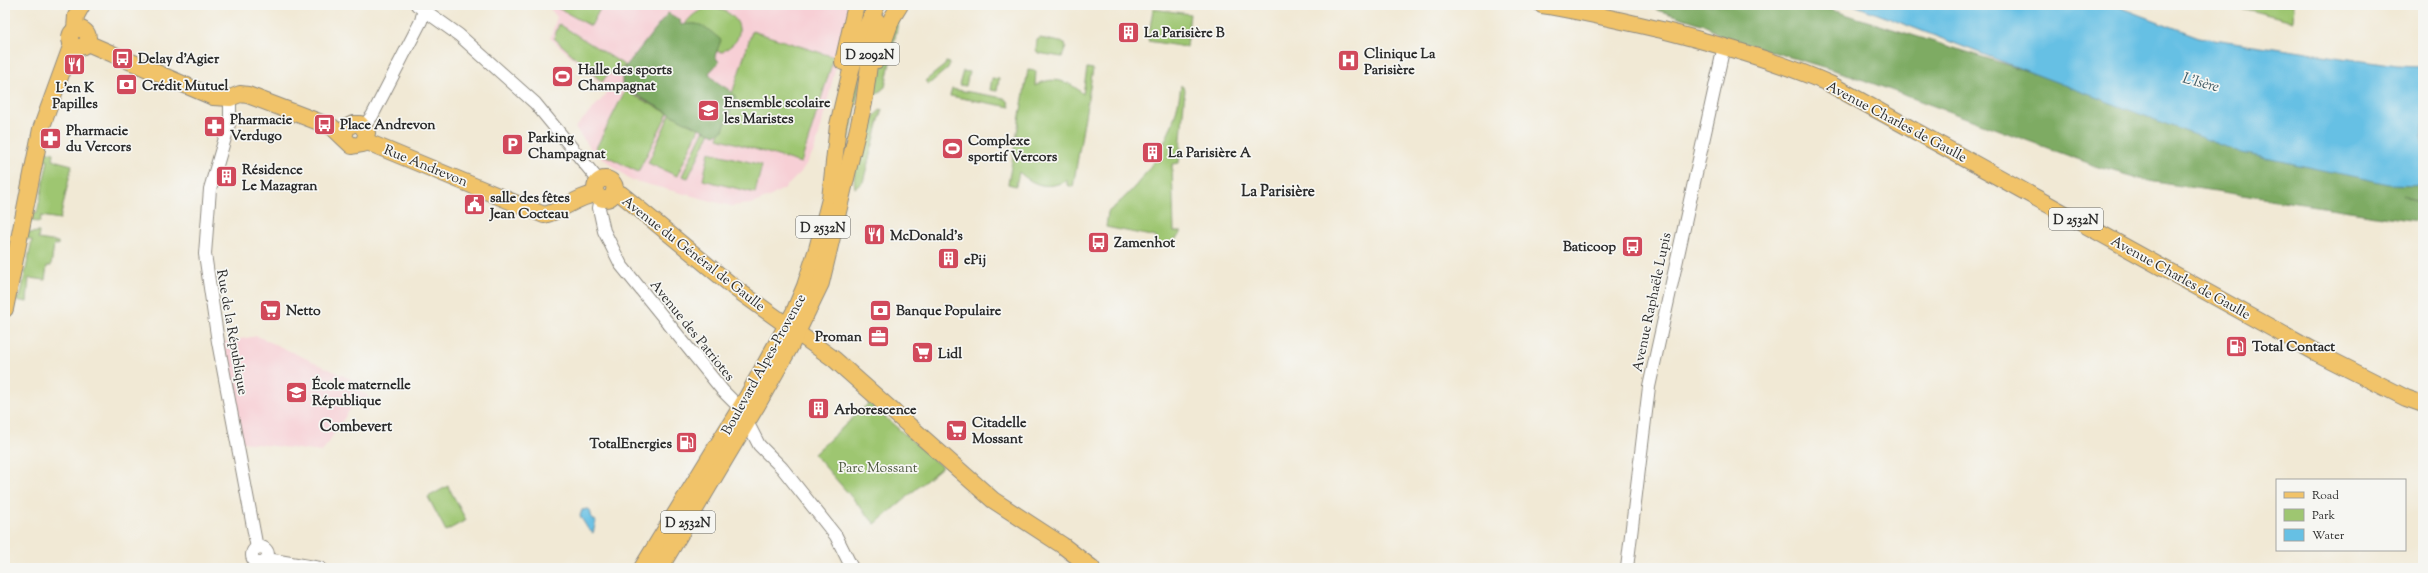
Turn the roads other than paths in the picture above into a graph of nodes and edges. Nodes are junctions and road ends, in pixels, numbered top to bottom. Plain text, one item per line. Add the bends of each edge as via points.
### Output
1 (82, 5) edge
2 (856, 5) edge
3 (877, 5) edge
4 (882, 5) edge
5 (900, 5) edge
6 (1542, 5) edge
7 (422, 7) edge
8 (78, 39) junction
9 (1724, 46) junction
10 (236, 96) junction
11 (864, 103) junction
12 (838, 125) junction
13 (364, 134) junction
14 (603, 191) junction
15 (5, 309) edge
16 (792, 328) junction
17 (2423, 404) edge
18 (740, 408) junction
19 (747, 423) junction
20 (320, 568) edge
21 (642, 568) edge
22 (660, 568) edge
23 (852, 568) edge
24 (1092, 568) edge
25 (1627, 568) edge

1 - 8 main road via 76,16
2 - 12 main road, D 2532N via 839,88
3 - 12 main road, Boulevard Alpes-Provence / D 2092N via 855,56
4 - 11 main road, Boulevard Alpes-Provence / D 2092N via 872,42
5 - 11 main road, D 2532N via 884,40
6 - 9 main road, D 2532N via 1628,22
7 - 13 street via 421,21
7 - 14 street via 459,35 535,103
8 - 10 main road via 213,97
8 - 15 main road via 38,144 40,153 27,214 20,225
9 - 17 main road, Avenue Charles de Gaulle / D 2532N via 1773,61 1830,84 2317,353
9 - 25 street, Avenue Raphaële Lupis via 1649,388
10 - 13 main road via 248,95 341,130 352,146 359,146
10 - 20 street, Rue de la République via 210,189 205,254 218,342 257,548 253,552 253,559 259,563 267,559
11 - 16 main road, Boulevard Alpes-Provence / D 2532N via 825,270 814,300
12 - 16 main road, Boulevard Alpes-Provence / D 2532N via 833,178 818,249
13 - 14 main road, Rue Andrevon via 544,215
14 - 16 main road, Avenue du Général de Gaulle via 621,194 736,289
14 - 18 street, Avenue des Patriotes via 599,208 604,231 621,265 722,391
16 - 18 main road, Boulevard Alpes-Provence / D 2532N
16 - 19 main road, Boulevard Alpes-Provence / D 2532N
16 - 24 main road, Avenue du Général de Gaulle via 834,359 993,500
18 - 19 street, Avenue des Patriotes
18 - 21 main road, Boulevard Alpes-Provence / D 2532N
19 - 22 main road, Boulevard Alpes-Provence / D 2532N
19 - 23 street, Avenue des Patriotes via 759,445 782,468 836,536

